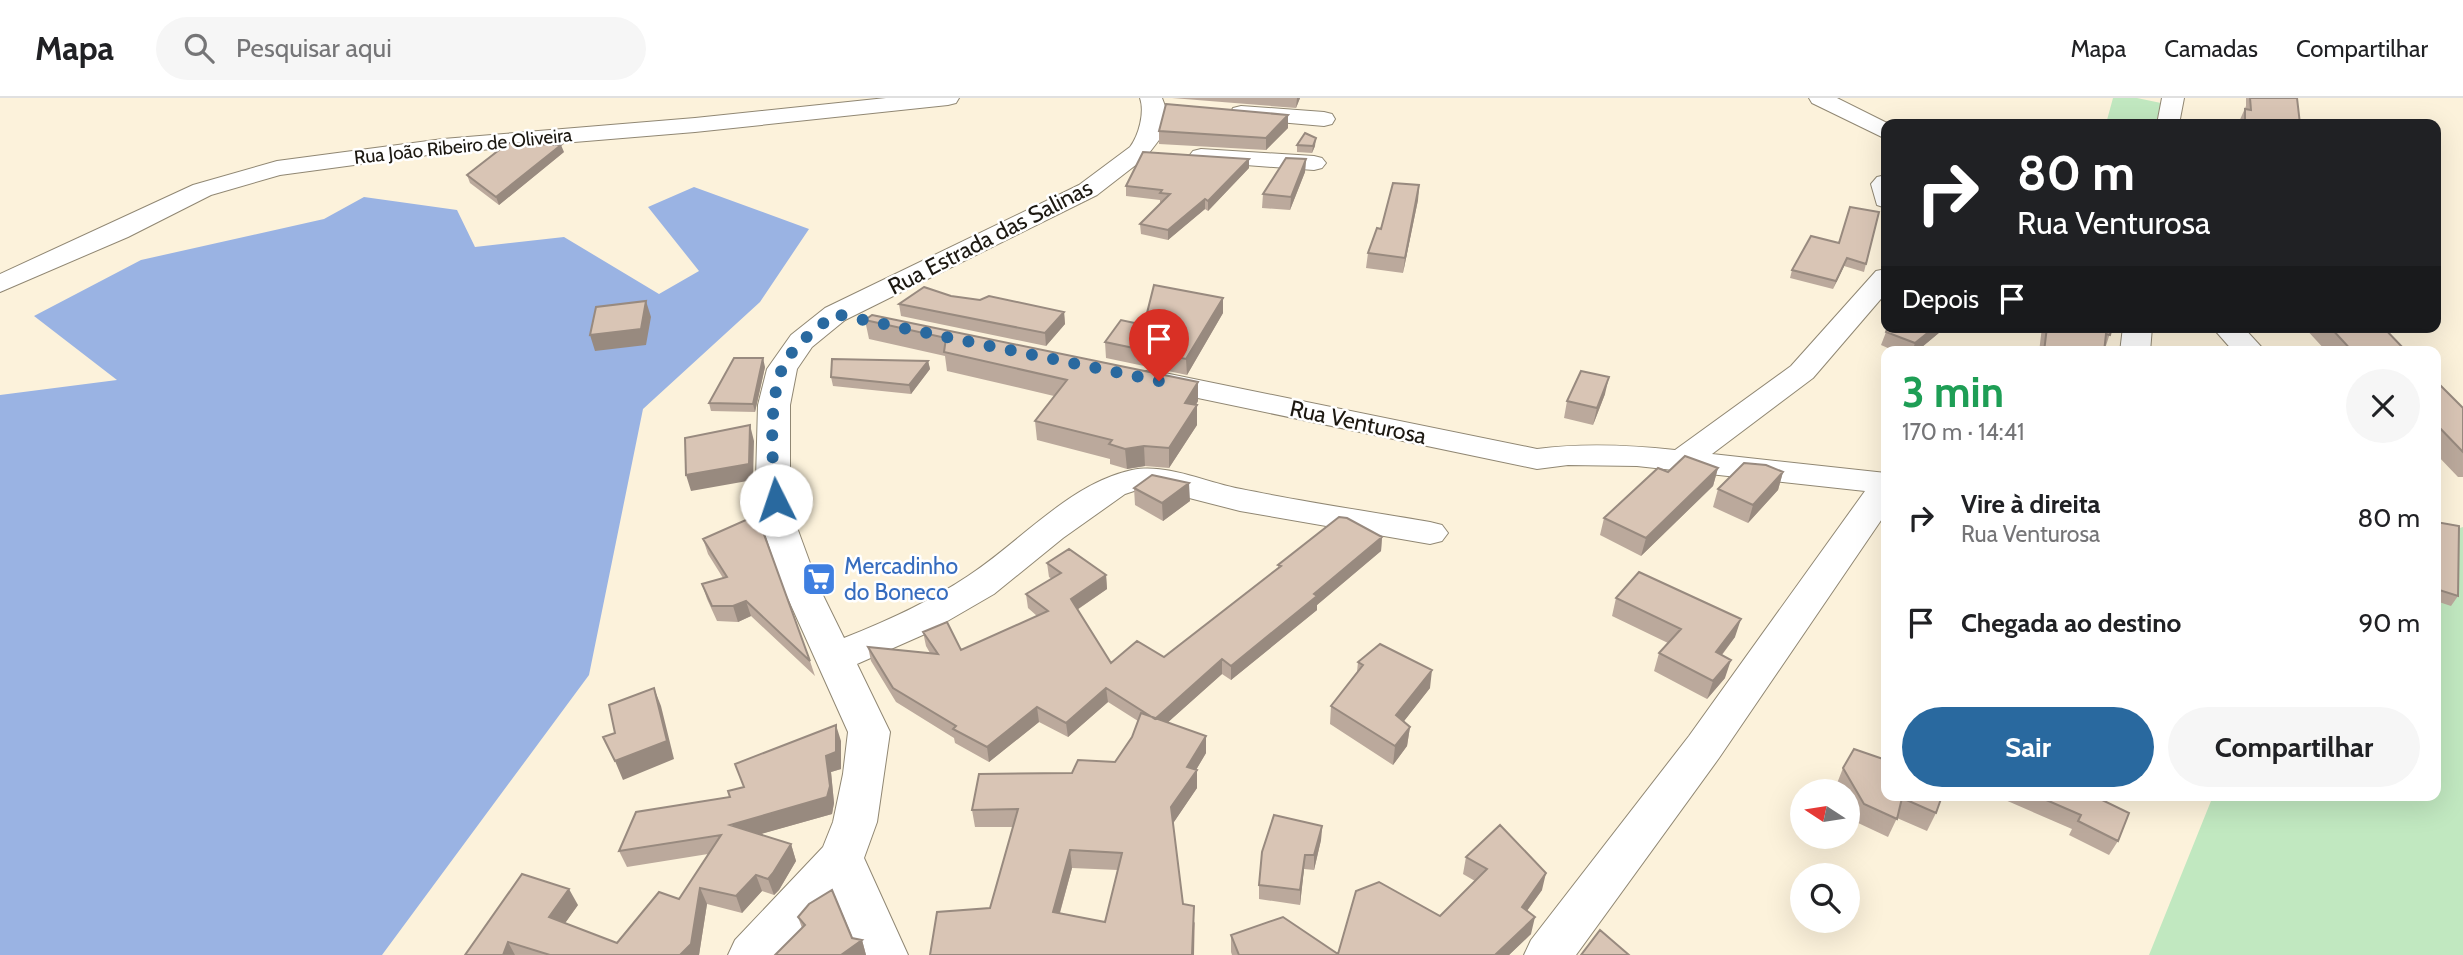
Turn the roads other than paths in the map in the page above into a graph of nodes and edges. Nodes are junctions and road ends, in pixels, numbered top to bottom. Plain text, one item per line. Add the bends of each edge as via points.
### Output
1 (948, 98) edge
2 (2173, 98) edge
3 (1838, 101) edge
4 (1162, 104) edge
5 (1219, 111) edge
6 (1324, 119) dead end
7 (2169, 119) edge
8 (1881, 129) edge
9 (1161, 154) junction
10 (1314, 163) dead end
11 (1881, 283) edge
12 (0, 284) edge
13 (835, 314) junction
14 (875, 323) edge
15 (2232, 333) edge
16 (2245, 346) edge
17 (1118, 373) edge
18 (1682, 461) junction
19 (1881, 482) edge
20 (1881, 494) edge
21 (1430, 533) dead end
22 (834, 658) junction
23 (841, 858) junction
24 (764, 942) edge
25 (884, 955) edge
26 (1548, 955) edge

1 - 12 street, Rua João Ribeiro de Oliveira via 443,146 277,169 202,190
2 - 7 street
3 - 8 street
4 - 9 street via 1147,140
5 - 6 street
9 - 10 street
9 - 13 street, Rua Estrada das Salinas
11 - 18 street via 1802,372
13 - 14 street
13 - 22 street, Rua Estrada das Salinas via 801,341 782,369 774,405 773,479 778,522 800,585
15 - 16 street
17 - 18 street, Rua Venturosa via 1537,459 1568,455
18 - 19 street, Rua Venturosa
20 - 26 street via 1712,736
21 - 22 street via 1240,500 1158,480 1135,480 1113,487 981,584 912,625
22 - 23 street, Rua Estrada das Salinas via 869,732 855,822
23 - 24 street, Rua Estrada das Salinas
23 - 25 street

